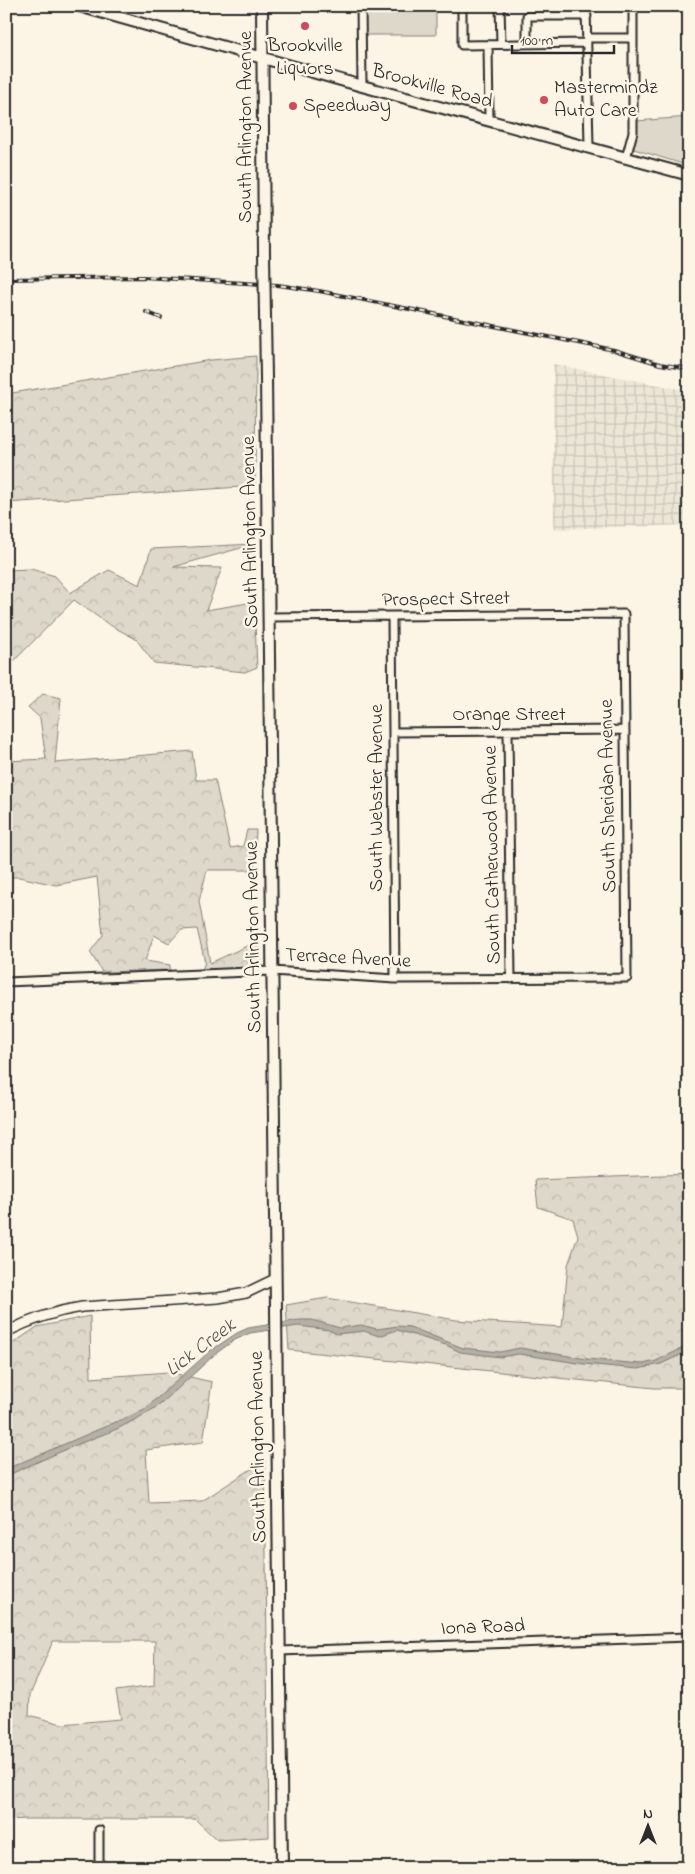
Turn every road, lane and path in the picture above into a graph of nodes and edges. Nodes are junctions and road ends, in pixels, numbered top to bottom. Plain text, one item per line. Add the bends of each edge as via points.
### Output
1 (79, 6) edge
2 (262, 6) edge
3 (361, 6) edge
4 (462, 6) edge
5 (500, 6) edge
6 (586, 6) edge
7 (632, 6) edge
8 (587, 16) junction
9 (633, 38) junction
10 (587, 40) junction
11 (500, 44) junction
12 (527, 44) junction
13 (488, 45) junction
14 (263, 58) junction
15 (362, 86) junction
16 (489, 120) junction
17 (589, 147) junction
18 (626, 158) junction
19 (689, 175) edge
20 (624, 614) joint
21 (269, 617) junction
22 (392, 617) junction
23 (625, 730) junction
24 (508, 731) junction
25 (393, 732) junction
26 (272, 971) junction
27 (628, 978) joint
28 (395, 979) junction
29 (511, 979) junction
30 (6, 982) edge
31 (275, 1280) junction
32 (6, 1332) edge
33 (689, 1637) edge
34 (279, 1652) junction
35 (99, 1830) dead end
36 (99, 1868) edge
37 (282, 1868) edge

1 - 14 main road, Brookville Road
2 - 14 main road, South Arlington Avenue
3 - 15 street
4 - 13 street via 462,45
5 - 11 street
6 - 8 street
7 - 9 street
8 - 10 street
8 - 12 street via 527,16
9 - 10 street
9 - 18 street via 633,132
10 - 12 street
10 - 17 street
11 - 12 street
11 - 13 street
13 - 16 street
14 - 15 main road, Brookville Road
14 - 21 main road, South Arlington Avenue, bridge
15 - 16 main road, Brookville Road
16 - 17 main road, Brookville Road
17 - 18 main road, Brookville Road
18 - 19 main road, Brookville Road
20 - 22 street, Prospect Street
20 - 23 street, South Sheridan Avenue
21 - 22 street, Prospect Street
21 - 26 main road, South Arlington Avenue
22 - 25 street, South Webster Avenue
23 - 24 street, Orange Street
23 - 27 street, South Sheridan Avenue
24 - 25 street, Orange Street
24 - 29 street, South Catherwood Avenue
25 - 28 street, South Webster Avenue
26 - 28 street, Terrace Avenue
26 - 30 street, Terrace Avenue
26 - 31 main road, South Arlington Avenue
27 - 29 street, Terrace Avenue
28 - 29 street, Terrace Avenue
31 - 32 street via 246,1293 218,1298 63,1310
31 - 34 main road, South Arlington Avenue
33 - 34 street, Iona Road
34 - 37 main road, South Arlington Avenue
35 - 36 street

